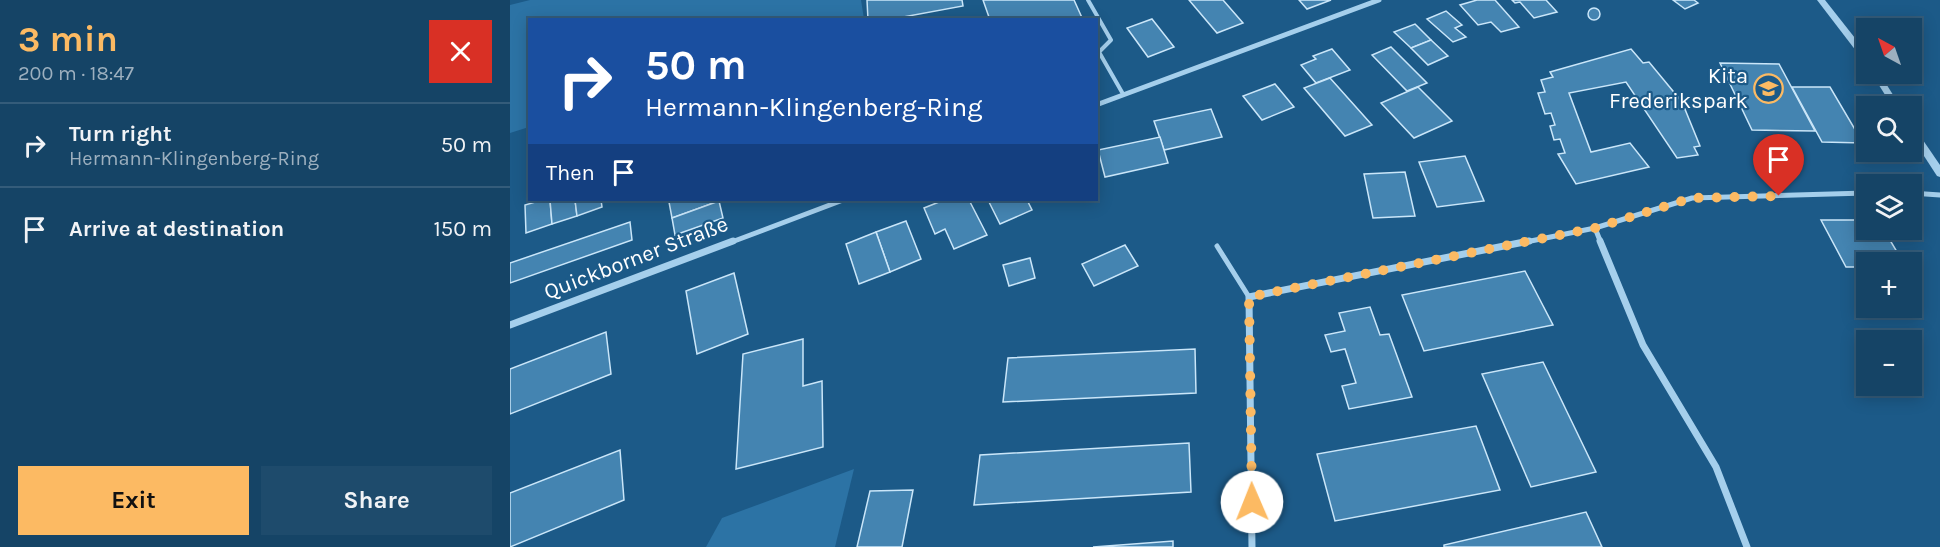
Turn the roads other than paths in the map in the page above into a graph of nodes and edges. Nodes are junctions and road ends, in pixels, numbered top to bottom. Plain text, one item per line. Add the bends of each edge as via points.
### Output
1 (1088, 0) edge
2 (1376, 0) edge
3 (1821, 0) edge
4 (1856, 45) edge
5 (1124, 94) junction
6 (1098, 104) edge
7 (1922, 146) edge
8 (1940, 173) edge
9 (1856, 194) edge
10 (1922, 194) edge
11 (1940, 195) edge
12 (828, 202) edge
13 (1595, 228) junction
14 (1217, 246) dead end
15 (1249, 297) junction
16 (510, 325) edge
17 (1252, 547) edge
18 (1747, 547) edge

1 - 5 lane via 1111,40 1099,52
2 - 5 street
3 - 4 street
5 - 6 street
7 - 8 street
9 - 13 street via 1692,198
10 - 11 street
12 - 16 street, Quickborner Straße
13 - 15 street
13 - 18 street via 1643,345 1716,467
14 - 15 lane
15 - 17 street

